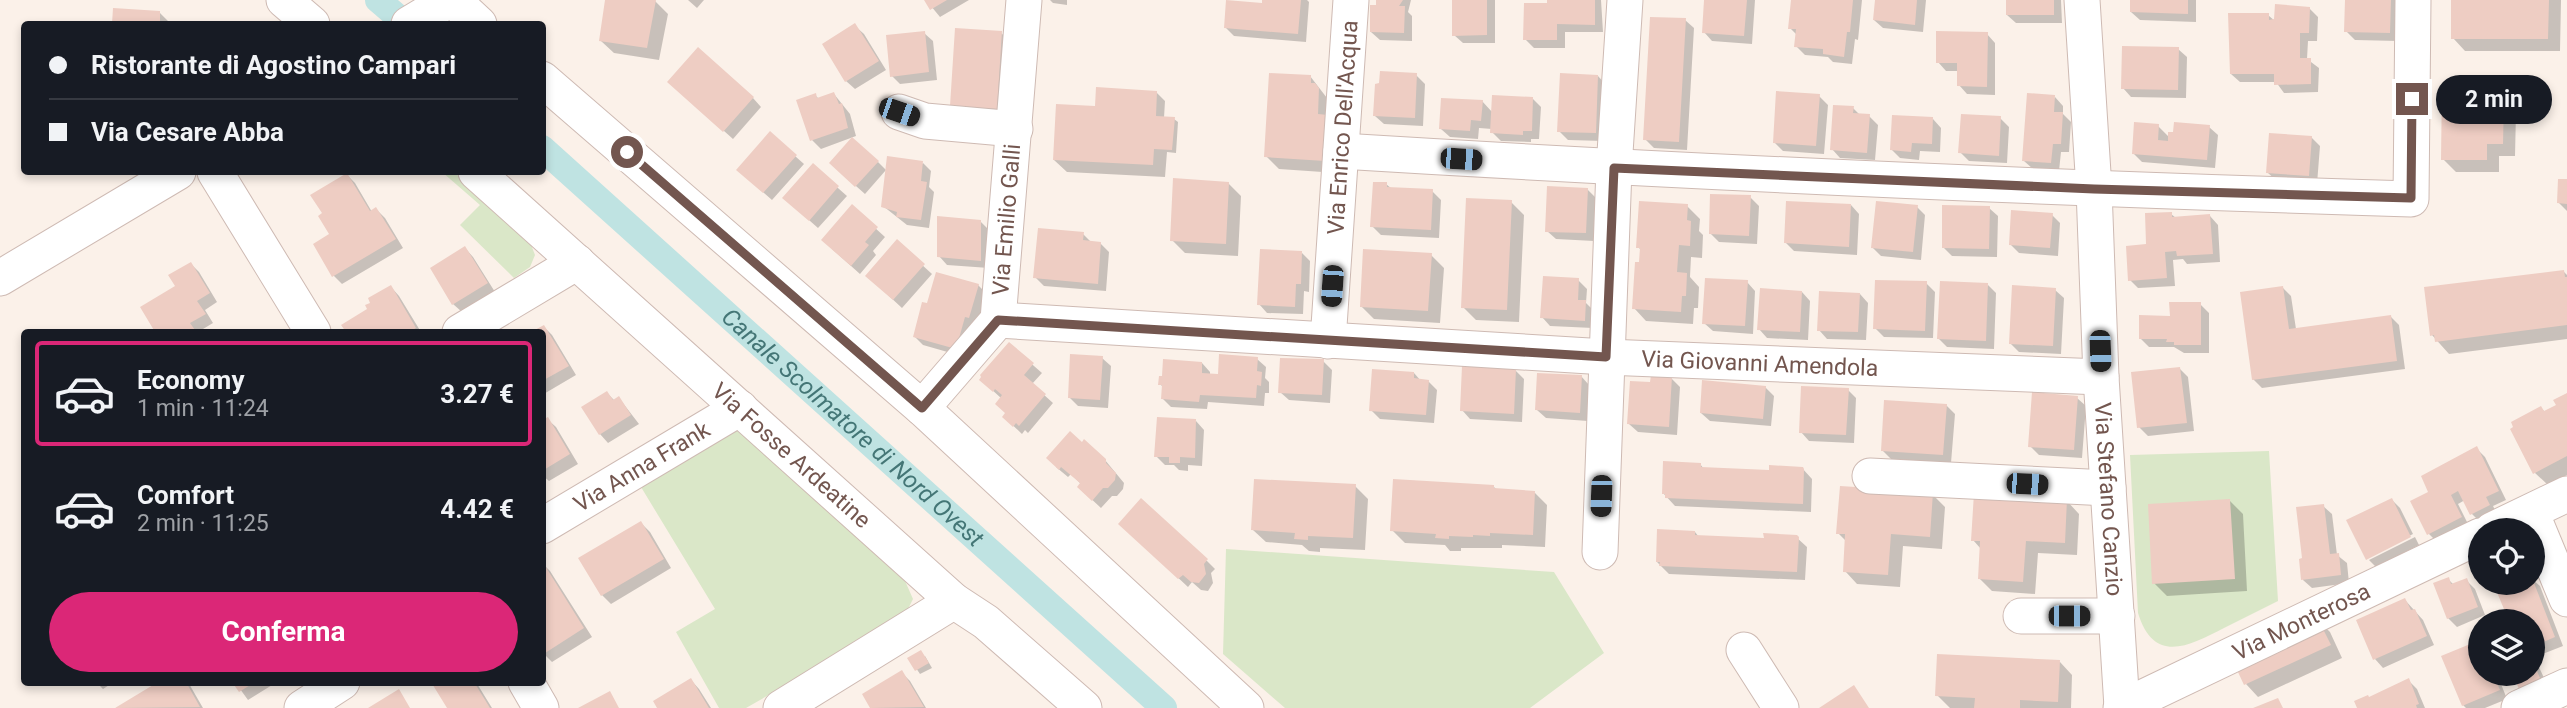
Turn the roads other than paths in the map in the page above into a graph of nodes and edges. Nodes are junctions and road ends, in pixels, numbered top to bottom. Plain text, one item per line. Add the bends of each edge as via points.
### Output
1 (284, 0) edge
2 (1024, 0) edge
3 (1351, 0) edge
4 (1625, 0) edge
5 (2082, 0) edge
6 (2413, 0) edge
7 (449, 1) edge
8 (308, 21) edge
9 (415, 21) edge
10 (476, 21) edge
11 (546, 82) edge
12 (899, 112) dead end
13 (1015, 129) junction
14 (1341, 151) junction
15 (1614, 168) junction
16 (173, 175) edge
17 (217, 175) edge
18 (479, 175) edge
19 (2094, 189) junction
20 (577, 262) junction
21 (0, 278) edge
22 (998, 320) junction
23 (311, 329) edge
24 (465, 329) edge
25 (1328, 341) junction
26 (1606, 357) junction
27 (2101, 377) junction
28 (740, 408) junction
29 (922, 408) junction
30 (1870, 476) dead end
31 (2108, 488) junction
32 (2567, 494) edge
33 (2530, 512) junction
34 (2517, 518) edge
35 (546, 524) edge
36 (2468, 542) edge
37 (1600, 552) dead end
38 (2567, 598) edge
39 (954, 601) junction
40 (2117, 615) junction
41 (2021, 616) dead end
42 (1744, 650) dead end
43 (336, 686) edge
44 (528, 686) edge
45 (2567, 686) edge
46 (302, 708) edge
47 (541, 708) edge
48 (780, 708) edge
49 (1084, 708) edge
50 (1246, 708) edge
51 (1781, 708) edge
52 (2121, 708) edge
53 (2519, 708) edge

1 - 8 street
2 - 13 street, Via Emilio Galli
3 - 14 street, Via Enrico Dell'Acqua
4 - 15 street
5 - 19 street, Via Stefano Canzio
6 - 19 street via 2411,198
7 - 9 street
7 - 10 street
11 - 29 street
12 - 13 street, Via Emilio Galli via 925,121
13 - 22 street, Via Emilio Galli
14 - 15 street
14 - 25 street, Via Enrico Dell'Acqua
15 - 19 street
15 - 26 street
16 - 21 street
17 - 23 street
18 - 20 street, Via Fosse Ardeatine
19 - 27 street, Via Stefano Canzio
20 - 24 street
20 - 28 street, Via Fosse Ardeatine
22 - 25 street, Via Giovanni Amendola
22 - 29 street, Via Emilio Galli
25 - 26 street, Via Giovanni Amendola
26 - 27 street, Via Giovanni Amendola
26 - 37 street
27 - 31 street, Via Stefano Canzio
28 - 35 street, Via Anna Frank
28 - 39 street, Via Fosse Ardeatine
29 - 50 street
30 - 31 street
31 - 40 street, Via Stefano Canzio
32 - 33 street
33 - 34 street
33 - 38 street
36 - 52 street, Via Monterosa
39 - 48 street
39 - 49 street, Via Fosse Ardeatine via 986,622
40 - 41 street
40 - 52 street, Via Stefano Canzio
42 - 51 street
43 - 46 street
44 - 47 street
45 - 53 street

